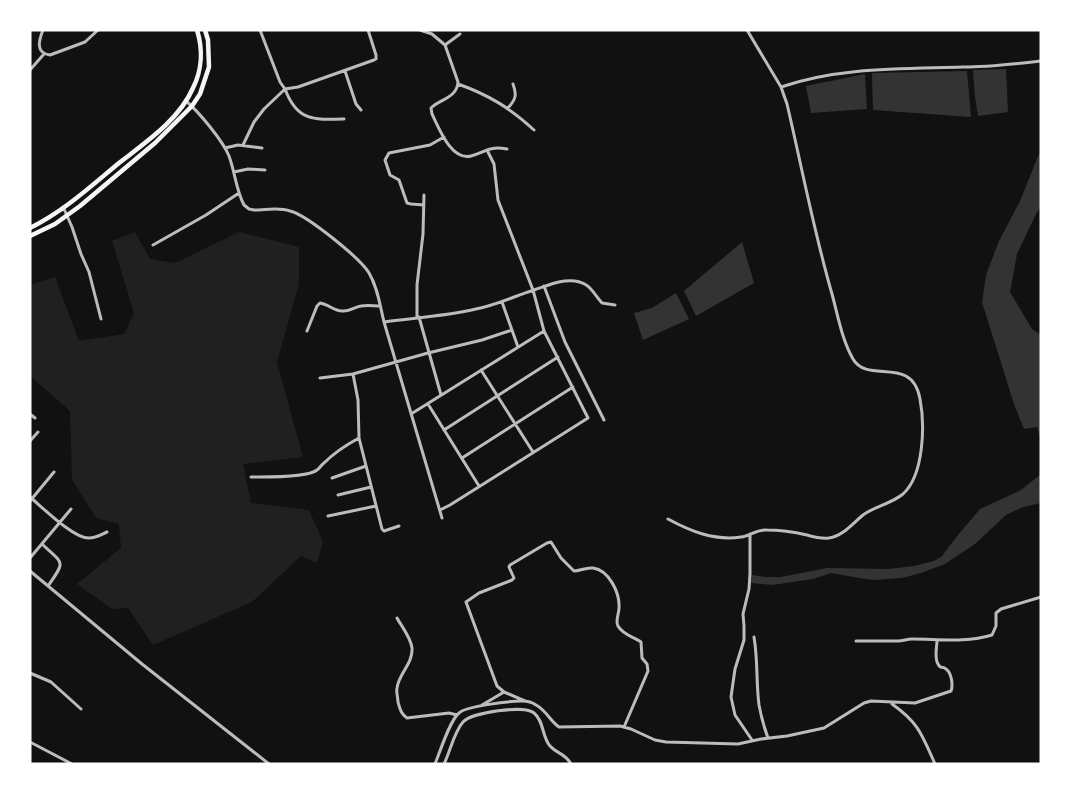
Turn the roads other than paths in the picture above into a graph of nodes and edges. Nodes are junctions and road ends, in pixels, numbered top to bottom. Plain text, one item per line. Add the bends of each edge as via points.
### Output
1 (43, 30) edge
2 (98, 30) edge
3 (197, 30) edge
4 (205, 30) edge
5 (260, 30) edge
6 (368, 30) edge
7 (420, 30) edge
8 (747, 30) edge
9 (460, 34) dead end
10 (445, 45) junction
11 (44, 54) junction
12 (1041, 61) edge
13 (30, 70) edge
14 (345, 70) junction
15 (458, 84) junction
16 (513, 84) dead end
17 (782, 87) junction
18 (285, 89) junction
19 (186, 101) junction
20 (192, 106) junction
21 (508, 108) junction
22 (361, 110) dead end
23 (344, 119) dead end
24 (534, 130) dead end
25 (444, 137) junction
26 (243, 145) junction
27 (225, 148) junction
28 (262, 148) dead end
29 (507, 149) dead end
30 (487, 150) junction
31 (266, 170) dead end
32 (234, 172) junction
33 (239, 193) junction
34 (424, 195) dead end
35 (424, 205) junction
36 (64, 209) junction
37 (68, 216) junction
38 (30, 228) edge
39 (30, 236) edge
40 (153, 245) dead end
41 (544, 286) junction
42 (533, 290) junction
43 (502, 302) junction
44 (615, 305) dead end
45 (380, 306) junction
46 (418, 317) junction
47 (101, 319) dead end
48 (384, 322) junction
49 (512, 330) junction
50 (307, 331) dead end
51 (544, 331) junction
52 (518, 347) junction
53 (428, 353) junction
54 (558, 357) junction
55 (396, 362) junction
56 (481, 370) junction
57 (353, 374) junction
58 (320, 378) dead end
59 (573, 387) junction
60 (441, 395) junction
61 (497, 396) junction
62 (428, 404) junction
63 (30, 414) edge
64 (411, 414) junction
65 (35, 418) dead end
66 (604, 420) dead end
67 (516, 424) junction
68 (444, 430) junction
69 (38, 432) dead end
70 (359, 438) junction
71 (30, 441) edge
72 (533, 452) junction
73 (462, 458) junction
74 (366, 466) junction
75 (54, 472) dead end
76 (251, 477) dead end
77 (332, 478) dead end
78 (479, 486) junction
79 (371, 487) junction
80 (339, 495) dead end
81 (31, 499) edge
82 (376, 506) junction
83 (71, 508) dead end
84 (440, 510) junction
85 (328, 516) dead end
86 (442, 518) dead end
87 (668, 519) dead end
88 (60, 522) junction
89 (399, 526) dead end
90 (107, 532) dead end
91 (750, 534) junction
92 (42, 544) junction
93 (30, 558) edge
94 (30, 571) edge
95 (48, 586) junction
96 (1041, 597) edge
97 (397, 618) dead end
98 (754, 637) dead end
99 (937, 640) junction
100 (856, 641) dead end
101 (30, 673) edge
102 (504, 692) junction
103 (527, 701) junction
104 (891, 703) junction
105 (480, 706) junction
106 (81, 709) dead end
107 (457, 715) junction
108 (545, 720) junction
109 (624, 727) junction
110 (768, 738) junction
111 (752, 741) junction
112 (30, 742) edge
113 (72, 764) edge
114 (269, 764) edge
115 (435, 764) edge
116 (444, 764) edge
117 (571, 764) edge
118 (935, 764) edge

1 - 11 street via 39,43
2 - 11 street via 85,42
3 - 19 highway via 200,67
4 - 20 highway via 209,67
5 - 18 street
6 - 14 street via 376,59
7 - 10 street
8 - 17 street
9 - 10 street
10 - 15 street
11 - 13 street
12 - 17 street via 878,69
14 - 18 street
14 - 22 street
15 - 21 street
15 - 25 street via 452,95 431,108
16 - 21 street via 516,96
17 - 91 street via 827,280 848,348 860,366 902,373 915,384 922,411 921,444 914,479 903,493 863,515 839,535 826,539 764,530
18 - 23 street via 303,115
18 - 26 street via 254,122
19 - 20 street
19 - 36 highway via 150,139
20 - 27 street
20 - 37 highway via 155,143
21 - 24 street
25 - 30 street via 462,156
25 - 35 street via 430,145 390,153 385,160 390,175 399,180 407,203
26 - 27 street
26 - 28 street
27 - 32 street
29 - 30 street
30 - 42 street via 495,168 498,200
31 - 32 street
32 - 33 street
33 - 40 street
33 - 45 street via 249,209 291,211 320,228 364,266
34 - 35 street
35 - 46 street
36 - 37 street
36 - 38 highway
37 - 39 highway
37 - 47 street
41 - 42 street
41 - 44 street via 576,281 589,286 602,303
41 - 66 street via 565,342
42 - 43 street
42 - 51 street
43 - 46 street via 469,311
43 - 49 street
45 - 48 street
45 - 50 street via 341,311 320,303
46 - 48 street
46 - 53 street
48 - 55 street
49 - 52 street
49 - 53 street
51 - 52 street
51 - 54 street
52 - 56 street
53 - 55 street
53 - 60 street
54 - 59 street
54 - 61 street
55 - 57 street
55 - 64 street
56 - 60 street
56 - 61 street
57 - 58 street
57 - 70 street
59 - 67 street
59 - 72 street via 588,418
60 - 62 street
61 - 67 street
61 - 68 street
62 - 64 street
62 - 68 street
63 - 65 street
64 - 84 street
67 - 72 street
67 - 73 street
68 - 73 street
69 - 71 street
70 - 74 street
70 - 76 street via 311,473
72 - 78 street
73 - 78 street
74 - 77 street
74 - 79 street
75 - 81 street
78 - 84 street
79 - 80 street
79 - 82 street
81 - 88 street
82 - 85 street
82 - 89 street via 383,531
83 - 88 street
84 - 86 street
87 - 91 street via 706,536 732,538
88 - 90 street via 85,538
88 - 92 street
91 - 111 street via 744,640 731,697 735,716
92 - 93 street
92 - 95 street via 61,564
94 - 95 street
95 - 114 street
96 - 99 street via 1001,609 996,613 992,635
97 - 107 street via 412,646 411,659 397,687 401,713 407,718
98 - 110 street via 759,705
99 - 100 street
99 - 104 street via 937,661 948,671 951,691 915,703
101 - 106 street via 51,682
102 - 103 street
102 - 105 street
102 - 109 street via 492,675 466,602 512,580 510,565 551,542 574,571 593,568 607,576 618,599 617,626 641,642 648,671
103 - 105 street
103 - 108 street via 539,707
104 - 110 street via 871,701 824,728
104 - 118 street via 920,730
105 - 107 street
107 - 115 street
108 - 109 street via 562,728
108 - 116 street via 523,709 471,716 460,727
108 - 117 street via 549,744
109 - 111 street via 666,742
110 - 111 street
112 - 113 street

